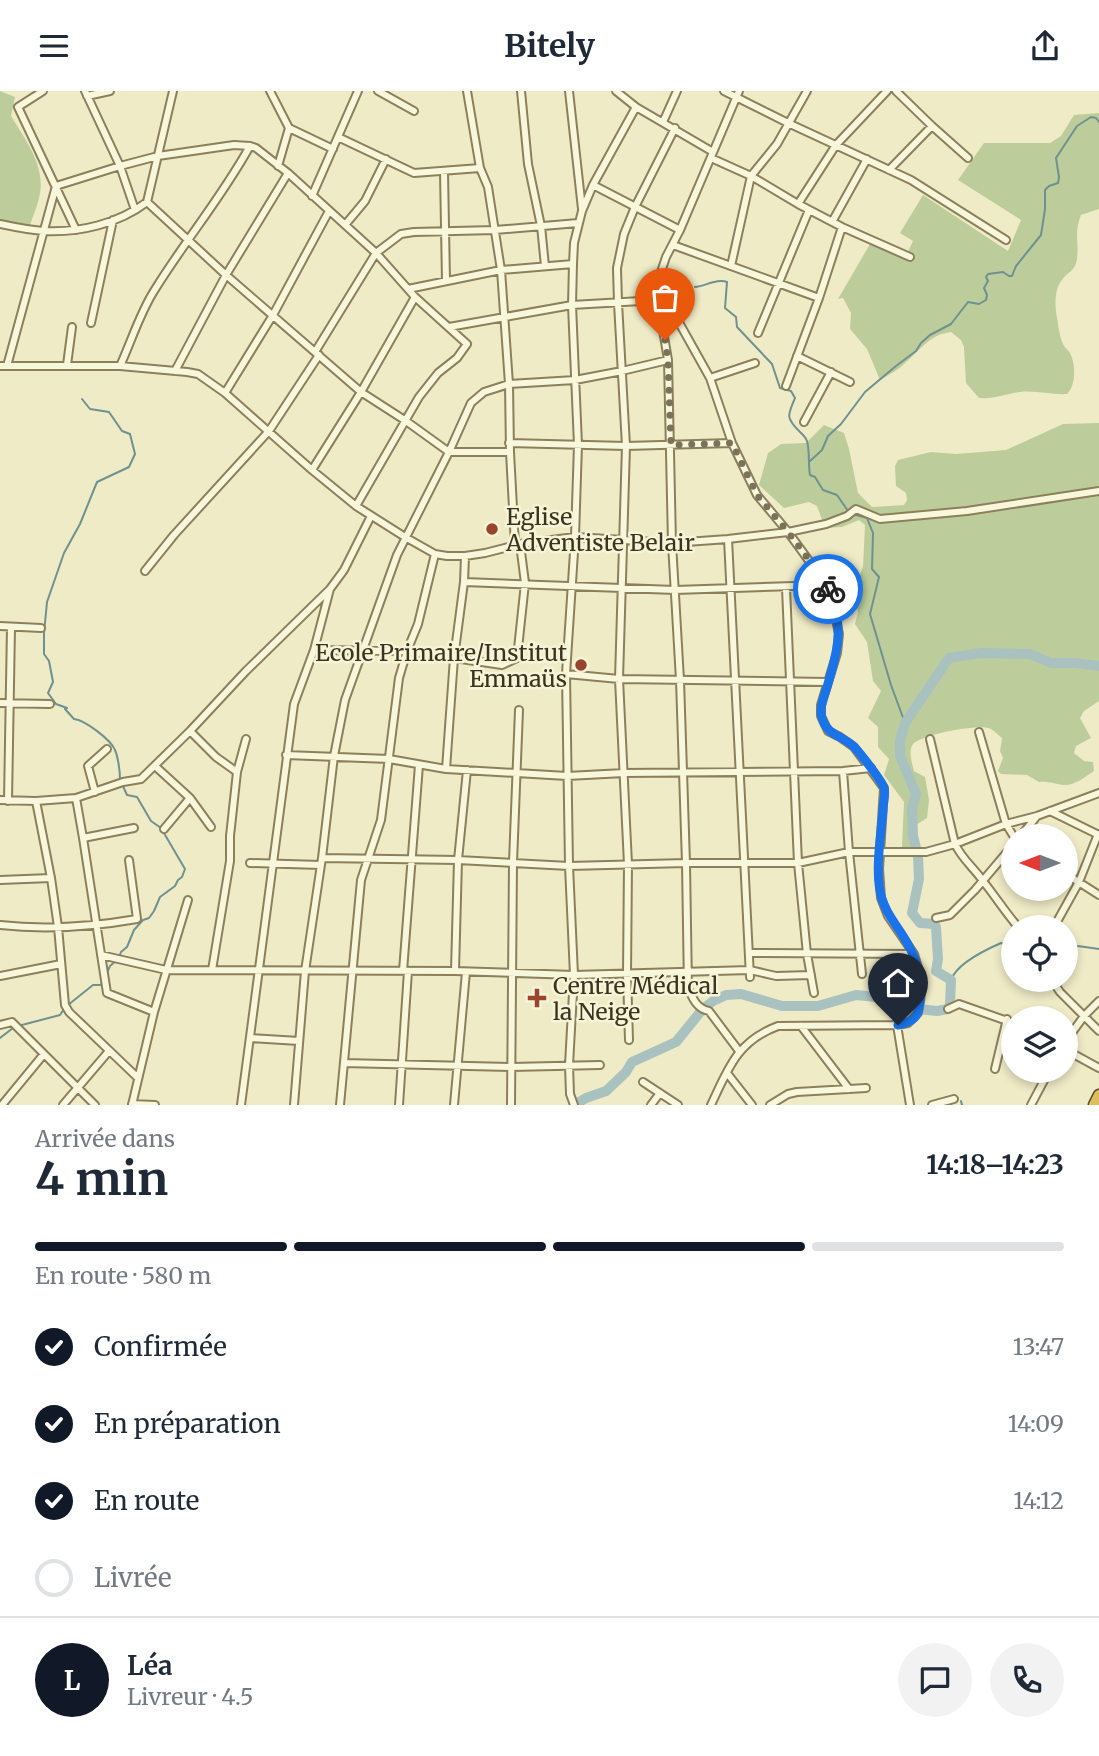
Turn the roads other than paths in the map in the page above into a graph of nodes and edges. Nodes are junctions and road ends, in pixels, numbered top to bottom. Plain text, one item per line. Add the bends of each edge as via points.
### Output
1 (43, 91) edge
2 (110, 91) edge
3 (173, 91) edge
4 (271, 91) edge
5 (358, 91) edge
6 (378, 91) edge
7 (467, 91) edge
8 (521, 91) edge
9 (569, 91) edge
10 (616, 91) edge
11 (677, 91) edge
12 (724, 91) edge
13 (807, 91) edge
14 (887, 91) edge
15 (896, 91) edge
16 (86, 94) edge
17 (737, 94) edge
18 (636, 107) junction
19 (414, 111) dead end
20 (663, 122) junction
21 (788, 123) junction
22 (932, 127) junction
23 (289, 128) junction
24 (675, 128) junction
25 (338, 137) junction
26 (836, 145) junction
27 (250, 146) junction
28 (333, 149) junction
29 (712, 155) junction
30 (158, 156) junction
31 (968, 158) dead end
32 (386, 159) junction
33 (867, 159) junction
34 (120, 166) junction
35 (278, 166) junction
36 (480, 168) junction
37 (888, 170) junction
38 (444, 172) junction
39 (288, 173) junction
40 (751, 176) junction
41 (593, 185) junction
42 (56, 186) junction
43 (312, 196) junction
44 (147, 202) junction
45 (798, 204) junction
46 (635, 207) junction
47 (135, 210) junction
48 (810, 210) junction
49 (329, 211) junction
50 (582, 211) junction
51 (113, 220) junction
52 (832, 222) junction
53 (578, 223) junction
54 (0, 225) edge
55 (345, 226) junction
56 (541, 226) junction
57 (842, 227) junction
58 (76, 230) junction
59 (495, 230) junction
60 (680, 230) junction
61 (43, 231) junction
62 (445, 231) junction
63 (187, 240) junction
64 (1006, 240) dead end
65 (673, 246) junction
66 (376, 253) junction
67 (911, 257) dead end
68 (573, 264) junction
69 (731, 266) junction
70 (545, 267) junction
71 (501, 270) junction
72 (226, 275) junction
73 (446, 281) junction
74 (779, 283) junction
75 (408, 289) junction
76 (415, 297) junction
77 (658, 297) junction
78 (819, 298) junction
79 (618, 303) junction
80 (572, 305) junction
81 (273, 315) junction
82 (504, 317) junction
83 (91, 323) dead end
84 (72, 327) dead end
85 (449, 327) junction
86 (758, 333) dead end
87 (317, 354) junction
88 (797, 356) junction
89 (668, 360) junction
90 (755, 363) dead end
91 (67, 365) junction
92 (3, 366) edge
93 (120, 366) junction
94 (175, 371) junction
95 (622, 371) junction
96 (831, 372) junction
97 (709, 378) junction
98 (575, 380) junction
99 (850, 381) dead end
100 (509, 384) junction
101 (786, 386) dead end
102 (361, 391) junction
103 (225, 393) junction
104 (406, 421) junction
105 (804, 422) dead end
106 (269, 431) junction
107 (509, 443) junction
108 (732, 443) junction
109 (578, 445) junction
110 (671, 445) junction
111 (626, 446) junction
112 (449, 452) junction
113 (510, 452) junction
114 (312, 470) junction
115 (1099, 491) edge
116 (356, 506) junction
117 (371, 516) junction
118 (788, 532) junction
119 (405, 537) junction
120 (575, 537) junction
121 (624, 539) junction
122 (728, 539) junction
123 (672, 543) junction
124 (518, 544) junction
125 (435, 554) junction
126 (465, 556) junction
127 (145, 571) dead end
128 (464, 582) junction
129 (525, 583) junction
130 (826, 585) junction
131 (572, 587) junction
132 (730, 587) junction
133 (786, 587) junction
134 (330, 589) junction
135 (622, 589) junction
136 (675, 590) junction
137 (0, 626) edge
138 (11, 627) junction
139 (41, 628) dead end
140 (314, 650) junction
141 (362, 651) junction
142 (407, 651) junction
143 (454, 658) junction
144 (566, 674) junction
145 (619, 679) junction
146 (680, 680) junction
147 (736, 680) junction
148 (790, 682) junction
149 (828, 682) junction
150 (0, 703) edge
151 (9, 703) junction
152 (50, 704) dead end
153 (519, 710) dead end
154 (190, 731) junction
155 (979, 732) dead end
156 (246, 739) dead end
157 (930, 739) dead end
158 (107, 749) dead end
159 (286, 755) junction
160 (334, 756) junction
161 (389, 759) junction
162 (419, 765) junction
163 (155, 766) junction
164 (871, 768) junction
165 (446, 769) junction
166 (467, 770) junction
167 (843, 771) junction
168 (237, 772) junction
169 (741, 772) junction
170 (795, 772) junction
171 (624, 773) junction
172 (682, 773) junction
173 (517, 774) junction
174 (567, 776) junction
175 (94, 792) junction
176 (1099, 793) edge
177 (76, 798) junction
178 (190, 798) junction
179 (0, 800) edge
180 (8, 801) junction
181 (36, 801) junction
182 (1050, 811) junction
183 (1037, 816) junction
184 (1006, 824) joint
185 (1031, 824) edge
186 (1001, 826) edge
187 (211, 827) dead end
188 (134, 828) dead end
189 (164, 829) dead end
190 (1099, 834) edge
191 (83, 838) junction
192 (955, 844) junction
193 (849, 852) junction
194 (880, 852) junction
195 (368, 858) junction
196 (412, 859) junction
197 (1001, 859) edge
198 (129, 860) dead end
199 (458, 860) junction
200 (322, 862) junction
201 (513, 862) junction
202 (745, 862) junction
203 (250, 863) dead end
204 (686, 863) junction
205 (799, 863) junction
206 (273, 864) junction
207 (628, 864) junction
208 (569, 866) junction
209 (51, 879) junction
210 (0, 880) edge
211 (982, 880) junction
212 (1079, 882) junction
213 (1099, 895) edge
214 (188, 900) dead end
215 (1009, 915) edge
216 (1061, 915) edge
217 (936, 918) dead end
218 (0, 925) edge
219 (97, 926) junction
220 (58, 927) junction
221 (750, 953) junction
222 (860, 953) junction
223 (807, 954) junction
224 (914, 954) junction
225 (101, 955) junction
226 (61, 964) junction
227 (166, 970) junction
228 (212, 970) junction
229 (260, 971) junction
230 (305, 971) junction
231 (405, 971) junction
232 (455, 971) junction
233 (353, 972) junction
234 (466, 972) junction
235 (513, 972) junction
236 (688, 973) junction
237 (627, 974) junction
238 (750, 974) junction
239 (862, 974) dead end
240 (574, 975) junction
241 (811, 975) junction
242 (0, 976) edge
243 (1060, 992) edge
244 (814, 993) dead end
245 (1099, 1001) edge
246 (948, 1009) dead end
247 (154, 1012) junction
248 (1084, 1016) junction
249 (1001, 1018) edge
250 (1078, 1024) edge
251 (0, 1025) edge
252 (898, 1025) junction
253 (800, 1026) junction
254 (1099, 1031) edge
255 (250, 1038) junction
256 (629, 1040) dead end
257 (299, 1041) junction
258 (1001, 1050) edge
259 (109, 1051) junction
260 (739, 1051) junction
261 (44, 1055) junction
262 (1078, 1057) edge
263 (344, 1063) junction
264 (402, 1064) junction
265 (569, 1065) junction
266 (600, 1065) dead end
267 (458, 1066) junction
268 (511, 1067) junction
269 (995, 1069) dead end
270 (1099, 1069) edge
271 (727, 1073) junction
272 (138, 1078) junction
273 (643, 1082) dead end
274 (1043, 1083) edge
275 (78, 1088) junction
276 (866, 1088) dead end
277 (849, 1089) junction
278 (660, 1093) junction
279 (1099, 1095) edge
280 (954, 1099) dead end
281 (4, 1102) edge
282 (573, 1103) edge
283 (63, 1105) edge
284 (95, 1105) edge
285 (132, 1105) edge
286 (155, 1105) edge
287 (241, 1105) edge
288 (294, 1105) edge
289 (340, 1105) edge
290 (400, 1105) edge
291 (454, 1105) edge
292 (511, 1105) edge
293 (651, 1105) edge
294 (678, 1105) edge
295 (711, 1105) edge
296 (752, 1105) edge
297 (770, 1105) edge
298 (910, 1105) edge
299 (932, 1105) edge
300 (1031, 1105) edge
301 (1094, 1105) edge

1 - 42 street via 18,107
2 - 16 street
3 - 30 street
4 - 23 street
5 - 25 street
6 - 19 street
7 - 36 street
8 - 56 street via 528,164
9 - 50 street
10 - 18 street
11 - 20 street
12 - 17 street
13 - 21 street
14 - 26 street
15 - 22 street
16 - 34 street
17 - 21 street
17 - 29 street
18 - 20 street
18 - 41 street
20 - 24 street
21 - 26 street
21 - 40 street
22 - 31 street
22 - 37 street
23 - 28 street
23 - 35 street
24 - 29 street
24 - 46 street
25 - 28 street
25 - 32 street
26 - 33 street
26 - 45 street
27 - 30 street
27 - 35 street
27 - 63 street
28 - 43 street
29 - 40 street
29 - 60 street
30 - 34 street
30 - 44 street
32 - 38 street via 414,173
32 - 55 street via 365,201
33 - 37 street
33 - 52 street
34 - 42 street
34 - 47 street
35 - 39 street
36 - 38 street
36 - 59 street
37 - 64 street
38 - 62 street
39 - 43 street
39 - 72 street
40 - 45 street
40 - 69 street
41 - 46 street
41 - 50 street
42 - 58 street
42 - 61 street
43 - 49 street
44 - 47 street
44 - 63 street
45 - 48 street
46 - 60 street
46 - 79 street via 617,268
47 - 51 street
48 - 52 street
48 - 74 street
49 - 55 street
49 - 81 street
50 - 53 street
51 - 58 street
51 - 83 street
52 - 57 street
53 - 56 street
53 - 68 street
54 - 61 street
55 - 66 street
56 - 59 street
56 - 70 street
57 - 67 street
57 - 78 street
58 - 61 street
59 - 62 street
59 - 71 street
60 - 65 street
61 - 92 street
62 - 66 street via 401,234
62 - 73 street
63 - 72 street
63 - 93 street via 151,294
65 - 69 street
65 - 77 street via 660,275
66 - 75 street
66 - 87 street
68 - 70 street
68 - 80 street
69 - 74 street
70 - 71 street
71 - 73 street
71 - 82 street
72 - 81 street
72 - 94 street
73 - 75 street
74 - 78 street
74 - 86 street
75 - 76 street
76 - 85 street
76 - 102 street
77 - 79 street
77 - 89 street
77 - 97 street via 667,301
78 - 88 street
79 - 80 street
79 - 95 street
80 - 82 street
80 - 98 street
81 - 87 street
81 - 103 street
82 - 85 street
82 - 100 street
84 - 91 street
85 - 104 street via 467,344 438,373
87 - 102 street
87 - 106 street
88 - 96 street
88 - 101 street
89 - 95 street
89 - 110 street
90 - 97 street
91 - 92 street
91 - 93 street
93 - 94 street
94 - 103 street via 198,374
95 - 98 street
95 - 111 street
96 - 99 street
96 - 105 street
97 - 108 street
98 - 100 street
98 - 109 street
100 - 107 street
100 - 112 street via 484,392 471,403
102 - 104 street
102 - 114 street
103 - 106 street
104 - 112 street
104 - 116 street
106 - 114 street
106 - 127 street
107 - 109 street
107 - 113 street
108 - 110 street
108 - 118 street via 757,495
109 - 111 street
109 - 120 street
110 - 111 street
110 - 123 street
111 - 121 street
112 - 113 street
112 - 119 street
113 - 124 street
114 - 116 street
115 - 118 street via 880,519 856,509 826,524
116 - 117 street
117 - 119 street
117 - 134 street
118 - 122 street
118 - 130 street
119 - 125 street
119 - 141 street
120 - 121 street
120 - 124 street
120 - 131 street
121 - 123 street
121 - 135 street
122 - 123 street
122 - 132 street
123 - 136 street
124 - 126 street
124 - 129 street
125 - 126 street
125 - 142 street
126 - 128 street
128 - 129 street
128 - 143 street
129 - 131 street
129 - 143 street via 517,658 502,665
130 - 133 street
130 - 149 street via 839,634
131 - 135 street
131 - 144 street
132 - 133 street
132 - 136 street
132 - 147 street
133 - 148 street
134 - 140 street
134 - 154 street
135 - 136 street
135 - 145 street
136 - 146 street
137 - 138 street
138 - 139 street
138 - 151 street
140 - 141 street
140 - 159 street via 294,704
141 - 142 street
141 - 160 street via 345,700
142 - 143 street
142 - 161 street
143 - 165 street
144 - 145 street
144 - 174 street
145 - 146 street
145 - 171 street
146 - 147 street
146 - 172 street
147 - 148 street
147 - 169 street
148 - 149 street
148 - 170 street
149 - 164 street via 821,716 828,731 854,747
150 - 151 street
151 - 152 street
151 - 180 street
153 - 173 street
154 - 163 street
154 - 168 street
155 - 184 street
156 - 168 street
157 - 192 street
158 - 175 street via 88,766
159 - 160 street
159 - 206 street
160 - 161 street
160 - 200 street
161 - 162 street
161 - 195 street via 381,820
162 - 165 street
162 - 196 street
163 - 175 street via 141,779
163 - 178 street
164 - 167 street
164 - 194 street via 884,788
165 - 166 street
166 - 173 street
166 - 199 street
167 - 170 street
167 - 193 street
168 - 228 street via 230,862
169 - 170 street
169 - 172 street
169 - 202 street
170 - 205 street
171 - 172 street
171 - 174 street
171 - 207 street
172 - 204 street
173 - 174 street
173 - 201 street
174 - 208 street
175 - 177 street
176 - 182 street
177 - 181 street
177 - 191 street
178 - 187 street
178 - 189 street
179 - 180 street
180 - 181 street
181 - 209 street
182 - 183 street
182 - 190 street
183 - 184 street
183 - 185 street
186 - 192 street
188 - 191 street
190 - 212 street
191 - 219 street
192 - 194 street via 916,852
192 - 211 street
193 - 194 street
193 - 205 street
193 - 222 street
194 - 224 street via 881,898
195 - 196 street
195 - 200 street
195 - 233 street
196 - 199 street
196 - 231 street
197 - 211 street
198 - 219 street via 137,919
199 - 201 street
199 - 232 street
200 - 206 street
200 - 230 street
201 - 208 street
201 - 235 street
202 - 204 street
202 - 205 street
202 - 221 street
203 - 206 street
204 - 207 street
204 - 236 street
205 - 223 street
206 - 229 street
207 - 208 street
207 - 237 street
208 - 240 street
209 - 210 street
209 - 220 street
211 - 215 street
211 - 217 street via 950,915
212 - 213 street
212 - 216 street
214 - 227 street
218 - 220 street
219 - 220 street
219 - 225 street
220 - 226 street
221 - 223 street
221 - 238 street
222 - 223 street
222 - 224 street
222 - 239 street
223 - 241 street
224 - 252 street via 921,978 918,1013
225 - 227 street
225 - 247 street via 107,993
226 - 242 street
226 - 259 street via 66,1007
227 - 228 street
227 - 247 street
228 - 229 street
229 - 230 street
229 - 255 street
230 - 233 street
230 - 257 street
231 - 232 street
231 - 233 street
231 - 264 street
232 - 234 street
233 - 263 street
234 - 235 street
234 - 267 street
235 - 240 street
235 - 268 street
236 - 237 street
236 - 238 street
236 - 260 street via 694,1001 702,1010 709,1010
237 - 240 street
237 - 256 street
238 - 241 street
240 - 265 street
241 - 244 street
243 - 248 street
245 - 248 street
246 - 249 street via 959,1004
247 - 272 street
248 - 250 street
248 - 254 street
251 - 261 street via 12,1023
252 - 253 street
252 - 298 street
253 - 260 street via 778,1026
253 - 277 street
255 - 257 street
255 - 287 street
257 - 288 street
258 - 269 street
259 - 272 street
259 - 275 street
260 - 271 street
261 - 275 street
261 - 281 street
262 - 270 street
263 - 264 street
263 - 289 street
264 - 267 street
264 - 290 street
265 - 266 street
265 - 268 street
265 - 282 street
267 - 268 street
267 - 291 street
268 - 292 street
271 - 295 street
271 - 296 street
272 - 285 street
273 - 278 street
274 - 300 street
275 - 283 street
275 - 284 street
276 - 277 street
277 - 297 street via 797,1092
278 - 293 street
278 - 294 street
279 - 301 highway
280 - 299 street
285 - 286 street

